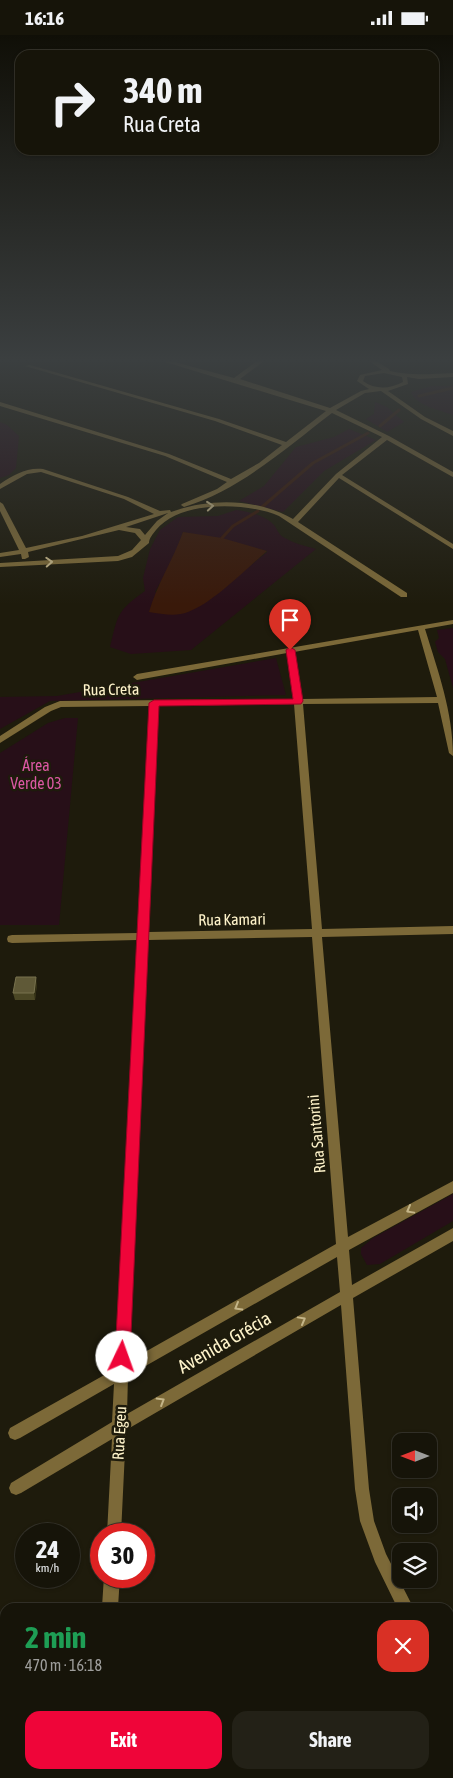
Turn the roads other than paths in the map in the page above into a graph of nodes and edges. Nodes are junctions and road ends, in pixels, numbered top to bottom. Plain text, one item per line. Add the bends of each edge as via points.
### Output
1 (126, 442) edge
2 (282, 442) edge
3 (379, 442) edge
4 (396, 442) edge
5 (287, 444) joint
6 (338, 475) junction
7 (453, 475) edge
8 (232, 482) junction
9 (0, 487) edge
10 (219, 489) junction
11 (0, 504) edge
12 (227, 505) junction
13 (303, 511) junction
14 (278, 513) junction
15 (160, 514) junction
16 (294, 522) junction
17 (119, 529) junction
18 (146, 541) junction
19 (453, 547) edge
20 (24, 552) junction
21 (0, 555) edge
22 (26, 563) junction
23 (0, 565) edge
24 (404, 595) dead end
25 (453, 622) edge
26 (421, 628) junction
27 (290, 650) junction
28 (137, 677) dead end
29 (441, 700) junction
30 (298, 701) junction
31 (154, 703) junction
32 (0, 739) edge
33 (453, 753) edge
34 (453, 930) edge
35 (316, 933) junction
36 (143, 936) junction
37 (12, 939) dead end
38 (453, 1187) edge
39 (453, 1234) edge
40 (342, 1247) junction
41 (346, 1296) junction
42 (122, 1373) junction
43 (119, 1427) junction
44 (15, 1433) dead end
45 (16, 1488) dead end
46 (115, 1523) edge
47 (111, 1588) edge
48 (110, 1603) edge
49 (403, 1603) edge

1 - 8 street via 167,455
2 - 5 street
3 - 6 street
4 - 7 street
5 - 8 street
6 - 13 street
6 - 19 street
8 - 10 street
9 - 15 street via 21,473 41,470 126,498
10 - 12 street
10 - 15 street
11 - 20 street
12 - 14 street
18 -> 12 street via 161,521 175,513 194,507
13 - 14 street
13 - 16 street
14 - 16 street
15 - 17 street
16 - 24 street
17 - 18 street via 137,531
17 - 20 street
22 -> 18 street via 110,559 128,555
20 - 21 street
20 - 22 street
22 - 23 street
25 - 26 street
26 - 27 street
26 - 29 street
27 - 28 street
27 - 30 street, Rua Santorini
29 - 30 street, Rua Creta
29 - 33 street
30 - 31 street, Rua Creta
30 - 35 street, Rua Santorini
31 - 32 street, Rua Creta via 60,705
31 - 36 street, Rua Egeu
34 - 35 street, Rua Kamari
35 - 36 street, Rua Kamari
35 - 40 street, Rua Santorini
36 - 37 street, Rua Kamari
36 - 42 street, Rua Egeu
38 -> 40 street, Avenida Grécia
39 - 41 street, Avenida Grécia
40 - 41 street, Rua Santorini
40 -> 42 street, Avenida Grécia
43 -> 41 street, Avenida Grécia
41 - 49 street, Rua Santorini via 367,1521 380,1557
42 - 43 street, Rua Egeu
42 - 44 street, Avenida Grécia
43 - 45 street, Avenida Grécia
43 - 46 street, Rua Egeu
47 - 48 street

